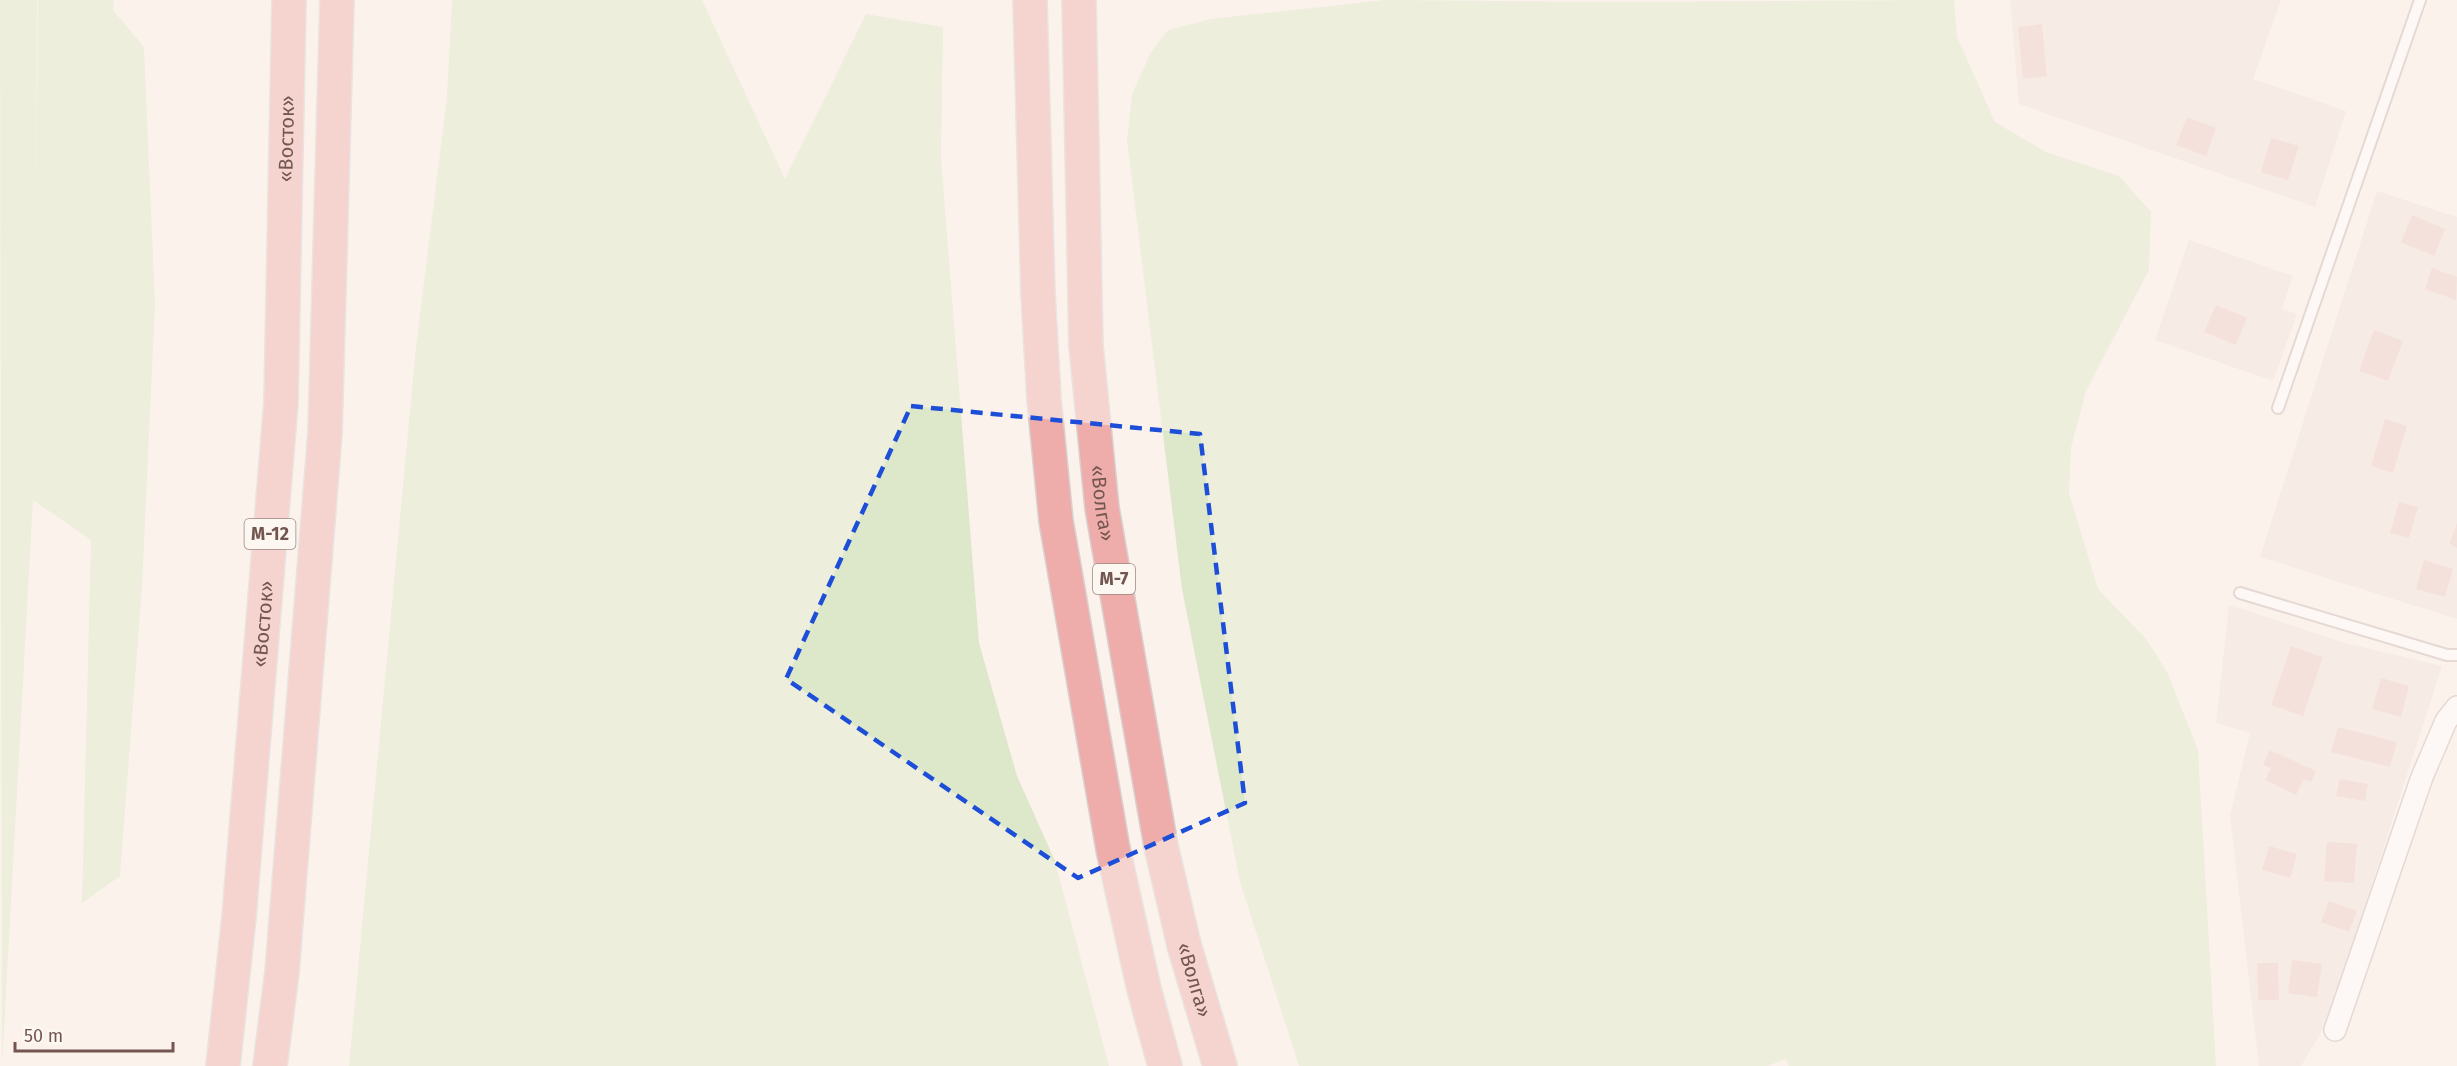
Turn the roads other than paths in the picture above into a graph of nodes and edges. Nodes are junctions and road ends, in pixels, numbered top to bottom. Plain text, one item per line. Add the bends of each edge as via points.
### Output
1 (289, 0) edge
2 (338, 0) edge
3 (1079, 0) edge
4 (2420, 0) edge
5 (1026, 10) edge
6 (2278, 408) dead end
7 (2240, 593) dead end
8 (2457, 655) edge
9 (2457, 707) edge
10 (2335, 1030) dead end
11 (223, 1066) edge
12 (270, 1066) edge
13 (1166, 1066) edge
14 (1220, 1066) edge

1 - 11 highway, «Восток» / М-12 via 281,402
2 - 12 highway, М-12 via 326,433 283,961
3 - 14 highway, «Волга» / М-7 via 1086,346 1102,508 1161,846 1184,945
4 - 6 lane
5 - 13 highway, М-7 via 1044,399 1056,520 1113,849 1144,989
7 - 8 lane
9 - 10 street via 2446,721 2422,777

